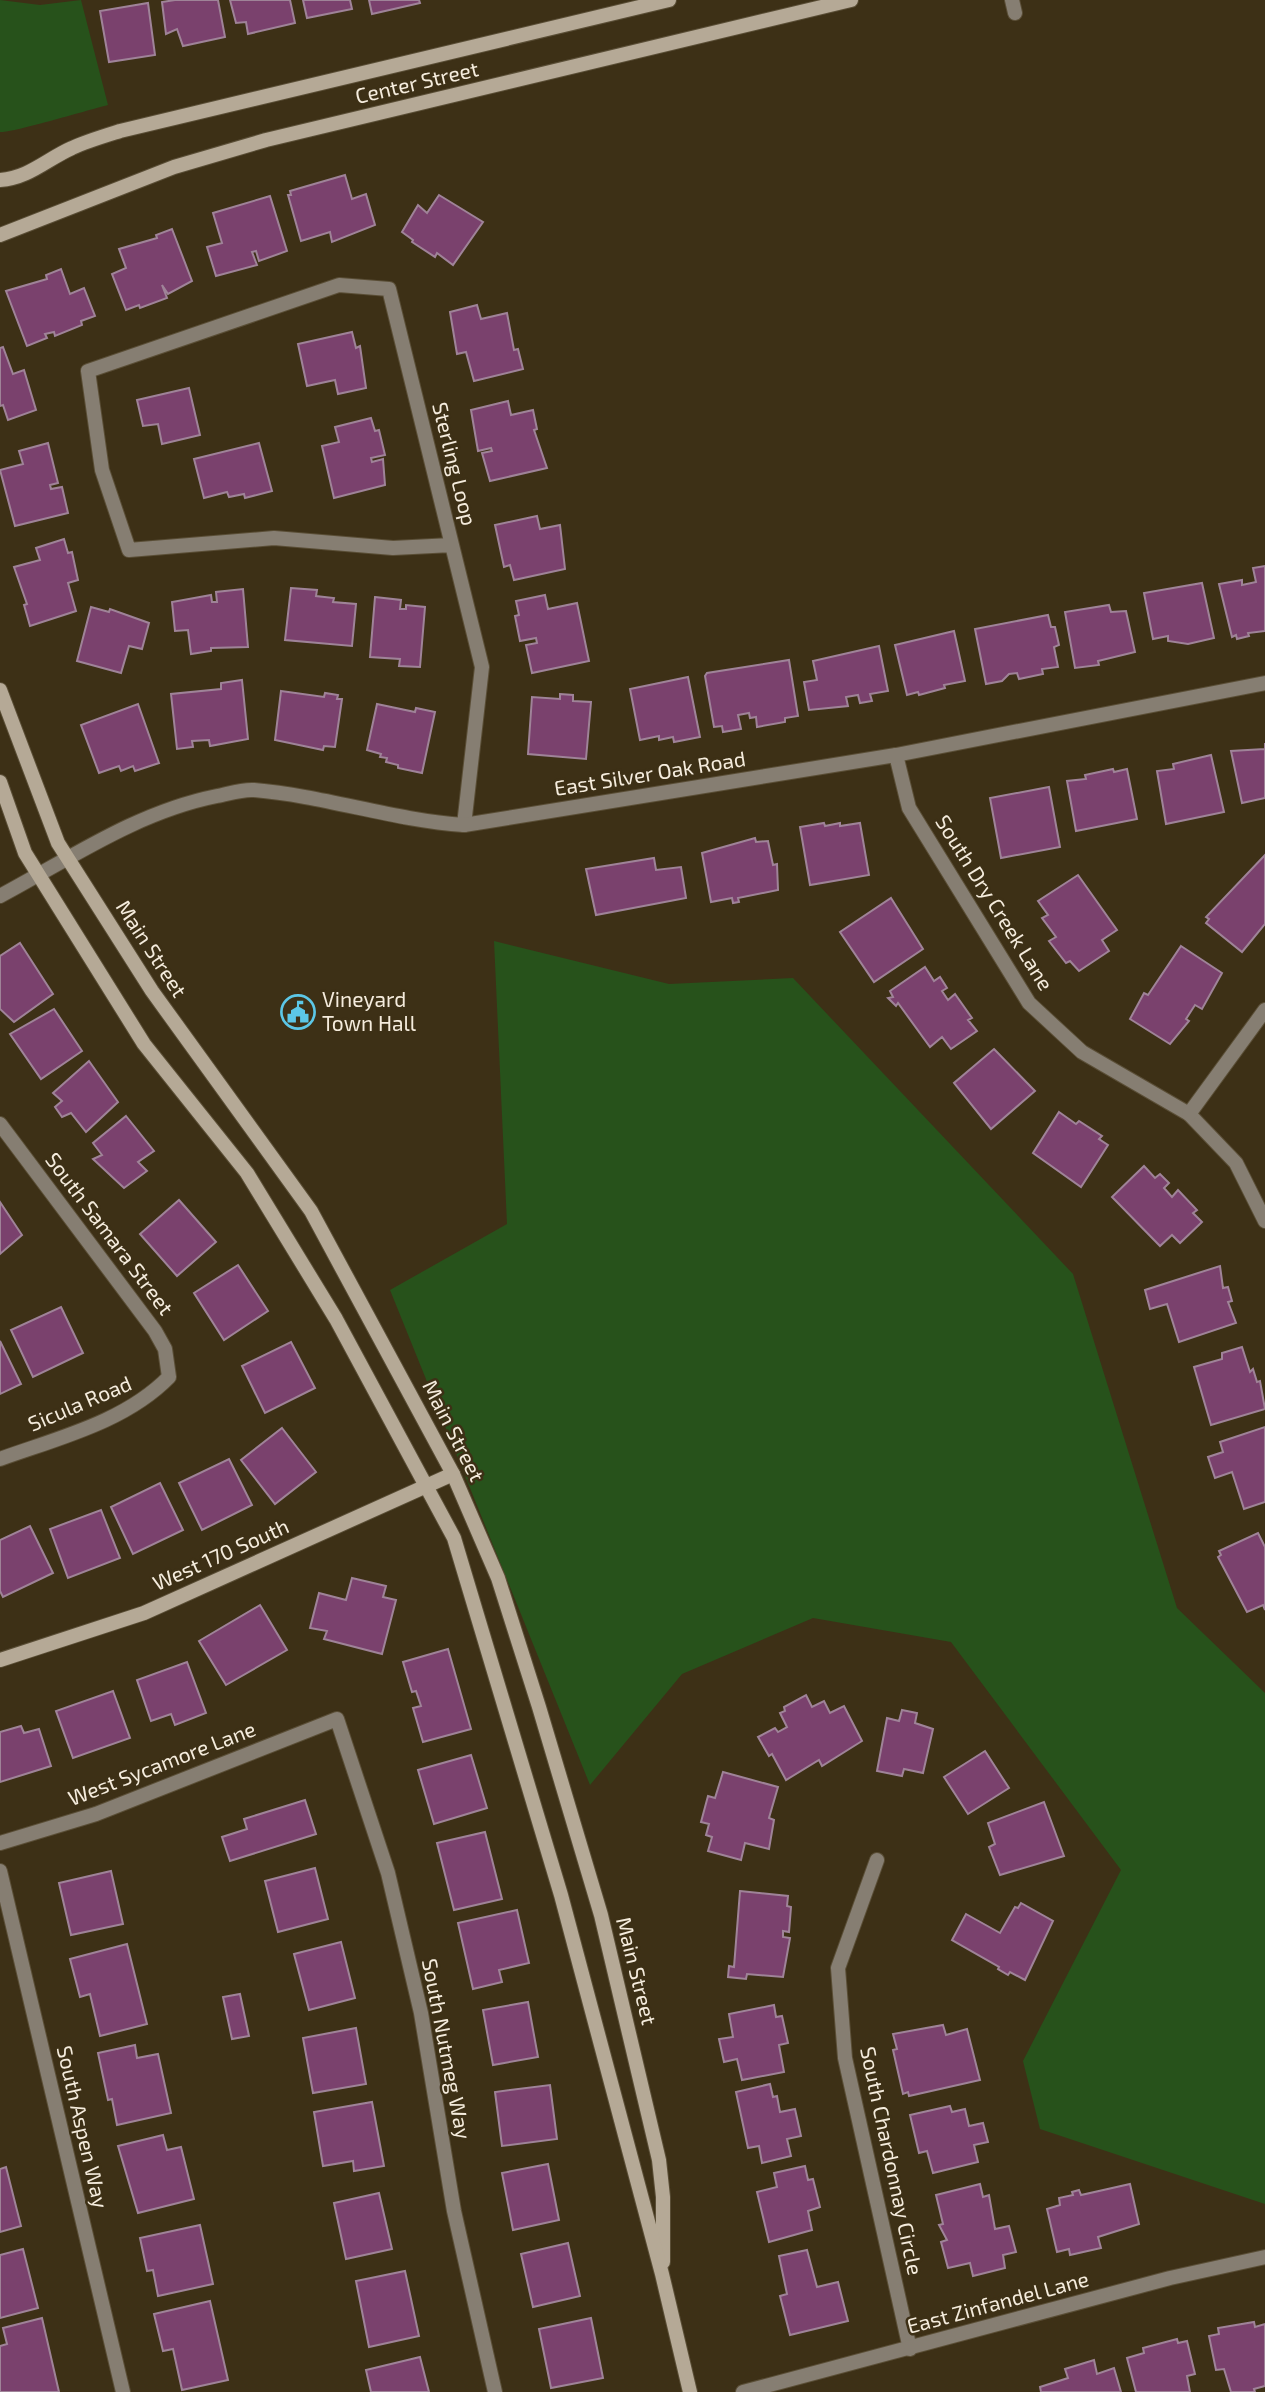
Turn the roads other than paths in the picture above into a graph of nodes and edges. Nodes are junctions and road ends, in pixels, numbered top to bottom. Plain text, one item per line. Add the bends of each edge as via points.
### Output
1 (669, 0) edge
2 (851, 0) edge
3 (0, 180) edge
4 (0, 235) edge
5 (452, 545) junction
6 (1265, 683) edge
7 (0, 690) edge
8 (896, 755) junction
9 (0, 782) edge
10 (464, 825) junction
11 (68, 859) junction
12 (39, 875) junction
13 (0, 896) edge
14 (1265, 1010) edge
15 (1189, 1114) junction
16 (0, 1124) edge
17 (1265, 1221) edge
18 (169, 1377) joint
19 (0, 1459) edge
20 (453, 1474) junction
21 (425, 1486) junction
22 (0, 1660) edge
23 (337, 1718) joint
24 (0, 1843) edge
25 (877, 1860) dead end
26 (0, 1871) edge
27 (1265, 2257) edge
28 (662, 2274) junction
29 (910, 2349) junction
30 (123, 2392) edge
31 (495, 2392) edge
32 (690, 2392) edge
33 (743, 2392) edge

1 - 3 street, Center Street via 120,131 69,149 32,171
2 - 4 street, Center Street via 266,141 174,167
5 - 5 street, Sterling Loop via 389,289 339,285 88,371 102,470 129,550 274,538 393,548
5 - 10 street via 482,667
6 - 8 street, East Silver Oak Road
7 - 11 street, Main Street
8 - 10 street, East Silver Oak Road
8 - 15 street, South Dry Creek Lane via 909,808 1029,1003 1082,1052
9 - 12 street, Main Street via 25,853
10 - 11 street, East Silver Oak Road via 251,790 187,802 114,831
11 - 12 street, East Silver Oak Road
11 - 20 street, Main Street via 152,991 311,1211
12 - 13 street, East Silver Oak Road
12 - 21 street, Main Street via 144,1044 247,1173 336,1319
14 - 15 street
15 - 17 street, South Dry Creek Lane via 1236,1163
16 - 18 street, South Samara Street via 155,1331
18 - 19 street, Sicula Road via 148,1399 85,1429
20 - 21 street, West 170 South
20 - 28 street, Main Street via 498,1578 601,1915 659,2160 665,2235
21 - 22 street, West 170 South via 144,1613
21 - 28 street, Main Street via 454,1538 482,1626 561,1895
23 - 24 street, West Sycamore Lane via 109,1810
23 - 31 street, South Nutmeg Way via 388,1873 421,2012 454,2211
25 - 29 street, South Chardonnay Circle via 838,1968 845,2058
26 - 30 street, South Aspen Way
27 - 29 street, East Zinfandel Lane via 1170,2278
28 - 32 street, Main Street
29 - 33 street, East Zinfandel Lane

